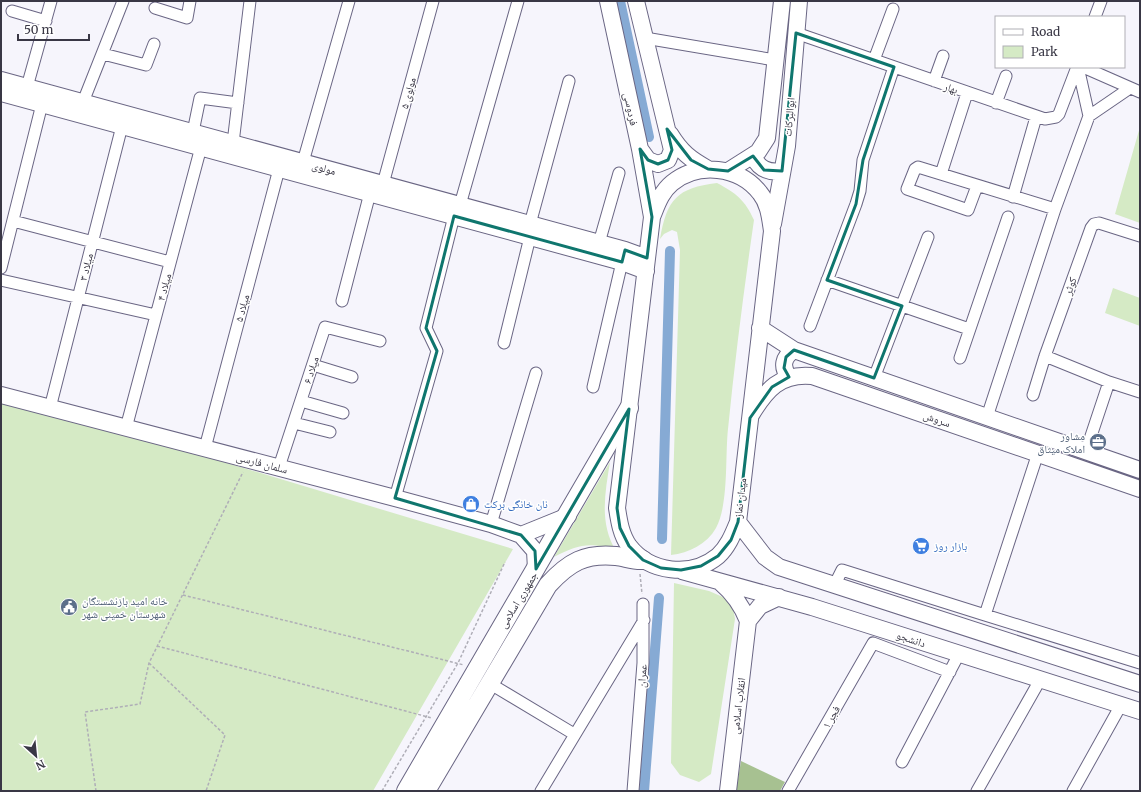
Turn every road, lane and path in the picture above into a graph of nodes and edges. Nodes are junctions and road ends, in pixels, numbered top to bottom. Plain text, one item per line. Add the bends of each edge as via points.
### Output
1 (51, 1) edge
2 (123, 1) edge
3 (190, 1) edge
4 (250, 1) edge
5 (349, 1) edge
6 (433, 1) edge
7 (518, 1) edge
8 (608, 1) edge
9 (636, 1) edge
10 (782, 1) edge
11 (799, 1) edge
12 (1101, 1) edge
13 (155, 8) dead end
14 (894, 9) dead end
15 (12, 11) dead end
16 (1096, 16) edge
17 (46, 21) junction
18 (796, 33) junction
19 (645, 38) junction
20 (154, 44) dead end
21 (103, 54) junction
22 (943, 56) dead end
23 (775, 60) junction
24 (874, 60) junction
25 (894, 67) junction
26 (1078, 68) edge
27 (1078, 68) edge
28 (1085, 68) edge
29 (1006, 76) dead end
30 (1, 80) edge
31 (569, 81) dead end
32 (934, 81) junction
33 (27, 87) junction
34 (1135, 90) edge
35 (1, 93) edge
36 (967, 93) junction
37 (83, 102) junction
38 (238, 103) junction
39 (996, 103) junction
40 (42, 104) junction
41 (1089, 116) junction
42 (1036, 117) junction
43 (122, 126) junction
44 (667, 129) junction
45 (193, 132) junction
46 (233, 143) junction
47 (201, 147) junction
48 (640, 149) junction
49 (255, 155) junction
50 (753, 156) junction
51 (303, 162) junction
52 (279, 169) junction
53 (708, 169) junction
54 (728, 171) junction
55 (782, 171) junction
56 (619, 173) dead end
57 (941, 174) junction
58 (977, 186) junction
59 (376, 189) junction
60 (1013, 197) junction
61 (1055, 209) junction
62 (457, 211) junction
63 (652, 217) junction
64 (1008, 217) dead end
65 (13, 221) junction
66 (530, 230) junction
67 (772, 231) junction
68 (1140, 236) edge
69 (928, 237) dead end
70 (4, 240) edge
71 (93, 242) junction
72 (599, 243) junction
73 (624, 256) junction
74 (170, 262) junction
75 (646, 265) junction
76 (1, 268) edge
77 (1, 280) edge
78 (827, 280) junction
79 (79, 298) junction
80 (342, 300) dead end
81 (902, 306) junction
82 (156, 315) junction
83 (810, 326) dead end
84 (760, 328) junction
85 (969, 329) junction
86 (380, 341) dead end
87 (504, 343) dead end
88 (794, 350) junction
89 (1045, 356) junction
90 (960, 358) dead end
91 (313, 365) junction
92 (536, 373) dead end
93 (352, 377) dead end
94 (789, 377) junction
95 (874, 378) junction
96 (1109, 382) junction
97 (593, 387) dead end
98 (1140, 392) edge
99 (1, 395) edge
100 (1033, 395) dead end
101 (301, 401) junction
102 (50, 408) junction
103 (629, 408) junction
104 (343, 413) dead end
105 (987, 417) junction
106 (750, 418) junction
107 (294, 424) junction
108 (126, 428) junction
109 (330, 432) dead end
110 (205, 448) junction
111 (1086, 451) junction
112 (1038, 453) junction
113 (249, 459) junction
114 (279, 468) junction
115 (1140, 470) edge
116 (1140, 489) edge
117 (395, 498) junction
118 (568, 516) junction
119 (738, 522) junction
120 (491, 524) junction
121 (521, 535) junction
122 (641, 560) junction
123 (505, 562) dead end
124 (536, 569) junction
125 (681, 570) junction
126 (721, 583) junction
127 (834, 586) junction
128 (182, 595) junction
129 (779, 597) junction
130 (643, 604) joint
131 (913, 611) junction
132 (985, 615) junction
133 (938, 619) junction
134 (644, 620) junction
135 (748, 621) junction
136 (904, 636) junction
137 (929, 644) junction
138 (157, 646) junction
139 (959, 654) junction
140 (149, 663) junction
141 (458, 663) junction
142 (1140, 663) edge
143 (478, 668) junction
144 (950, 672) junction
145 (1040, 680) junction
146 (489, 683) junction
147 (1140, 684) edge
148 (1121, 705) junction
149 (1140, 711) edge
150 (426, 716) junction
151 (446, 722) junction
152 (574, 734) junction
153 (902, 762) dead end
154 (420, 767) junction
155 (431, 783) edge
156 (96, 791) edge
157 (206, 791) edge
158 (382, 791) edge
159 (406, 791) edge
160 (541, 791) edge
161 (633, 791) edge
162 (728, 791) edge
163 (788, 791) edge
164 (978, 791) edge
165 (1073, 791) edge

1 - 17 street
2 - 21 street
3 - 13 street via 187,18
4 - 38 street
5 - 51 street
6 - 59 street, مولوی ۵
7 - 62 street
8 - 48 street, فردوسی
9 - 19 street
10 - 23 street, ابوالبرکات
11 - 18 street, ابوالبرکات
12 - 16 street
14 - 24 street
15 - 17 street
17 - 33 street
18 - 24 street, بهار
18 - 55 street, ابوالبرکات via 787,146
19 - 23 street
19 - 44 street
20 - 21 street via 146,65
21 - 37 street
22 - 32 street
23 - 50 street, ابوالبرکات via 767,138
24 - 25 street, بهار
25 - 32 street, بهار
25 - 78 street via 863,160 856,204
26 - 41 street
27 - 42 street, بهار via 1059,114 1050,119
28 - 34 street
29 - 39 street
30 - 33 street, مولوی
31 - 66 street
32 - 36 street, بهار
33 - 37 street, مولوی
34 - 41 street
35 - 40 street, مولوی
36 - 39 street, بهار
36 - 57 street
37 - 45 street, مولوی
38 - 45 street via 200,98
38 - 46 street
39 - 42 street, بهار
40 - 43 street, مولوی
40 - 65 street
41 - 61 street
42 - 60 street
43 - 47 street, مولوی
43 - 71 street, میلاد ۳
44 - 48 street via 672,150 668,160 658,164 648,160
44 - 53 street via 679,148 691,160
45 - 46 street, مولوی
46 - 49 street, مولوی
47 - 49 street, مولوی
47 - 74 street, میلاد ۴
48 - 63 street, فردوسی
49 - 51 street, مولوی
49 - 52 street, مولوی
50 - 54 street, ابوالبرکات
50 - 55 street via 764,170
51 - 59 street, مولوی
52 - 59 street, مولوی
52 - 110 street, میلاد ۵
53 - 54 street, میدان نماز
53 - 63 street, میدان نماز via 689,173 672,184 659,199
54 - 67 street, میدان نماز via 746,180 760,194 769,211
55 - 67 street, ابوالبرکات
56 - 72 street
57 - 58 street
57 - 58 street via 916,167 907,189 968,210
58 - 60 street
59 - 62 street, مولوی
59 - 80 street, مولوی ۵
60 - 61 street
61 - 105 street
62 - 66 street, مولوی
62 - 117 street via 426,328 437,351
63 - 75 street, میدان نماز
64 - 85 street
65 - 70 street
65 - 71 street
66 - 72 street, مولوی
66 - 73 street, مولوی
66 - 87 street
67 - 84 street, میدان نماز
68 - 89 street, کوثر via 1106,224 1094,224
69 - 81 street
70 - 76 street
71 - 74 street
71 - 79 street, میلاد ۳
72 - 73 street, مولوی
73 - 75 street, مولوی
73 - 97 street
74 - 82 street, میلاد ۴
75 - 103 street, میدان نماز
77 - 79 street
78 - 81 street
78 - 83 street
79 - 82 street
79 - 102 street, میلاد ۳
81 - 85 street
81 - 95 street
82 - 108 street, میلاد ۴
84 - 88 street, سروش
84 - 106 street, میدان نماز
85 - 90 street
86 - 91 street, میلاد ۶ via 325,327
88 - 94 street via 784,362
88 - 95 street, سروش
89 - 96 street
89 - 100 street, کوثر
91 - 93 street
91 - 101 street, میلاد ۶
92 - 120 street
94 - 106 street, سروش via 772,386
94 - 112 street, سروش via 812,376
95 - 105 street, سروش
96 - 98 street
96 - 111 street
99 - 102 street, سلمان فارسی
101 - 104 street
101 - 107 street, میلاد ۶
102 - 108 street, سلمان فارسی
103 - 118 main road, جمهوری اسلامی
103 - 122 street, میدان نماز via 618,508 620,528 629,546
105 - 111 street, سروش
106 - 119 street, میدان نماز
107 - 109 street
107 - 114 street, میلاد ۶
108 - 110 street, سلمان فارسی
110 - 113 street, سلمان فارسی
111 - 115 street, سروش
112 - 116 street, سروش
112 - 132 street
113 - 114 street, سلمان فارسی
113 - 128 path
114 - 117 street, سلمان فارسی
117 - 120 street, سلمان فارسی
118 - 121 street
118 - 124 main road, جمهوری اسلامی
119 - 125 street, میدان نماز via 730,540 718,556 700,566
119 - 127 street via 764,557 779,567
120 - 121 street, سلمان فارسی
121 - 124 street via 535,551
122 - 125 street, میدان نماز via 661,568
122 - 130 path
122 - 146 main road, جمهوری اسلامی via 590,556 573,562 559,573 548,585
123 - 141 path
124 - 143 main road, جمهوری اسلامی
125 - 126 street, دانشجو
126 - 129 street, دانشجو
126 - 135 street via 738,602
127 - 131 street
127 - 132 street via 842,570
128 - 138 path
128 - 141 path
129 - 135 street via 760,606
129 - 136 street, دانشجو
130 - 134 street, عمران
131 - 133 street
131 - 136 street via 916,618 915,626 911,633
132 - 142 street
133 - 137 street via 928,630
133 - 147 street
134 - 152 street
134 - 161 street, عمران
135 - 162 street, انقلاب اسلامی
136 - 137 street, دانشجو
137 - 139 street, دانشجو
138 - 140 path
138 - 150 path
139 - 144 street
139 - 145 street, دانشجو
140 - 156 path via 140,704 85,712
140 - 157 path via 225,735
141 - 143 path
141 - 150 path
143 - 151 main road, جمهوری اسلامی
144 - 153 street
144 - 163 street, فجر ۱ via 873,643
145 - 148 street, دانشجو
145 - 164 street
146 - 152 street
146 - 155 main road, جمهوری اسلامی
148 - 149 street, دانشجو
148 - 165 street
150 - 151 path
150 - 158 path
151 - 154 main road, جمهوری اسلامی
152 - 160 street
154 - 155 main road
154 - 159 main road, جمهوری اسلامی

